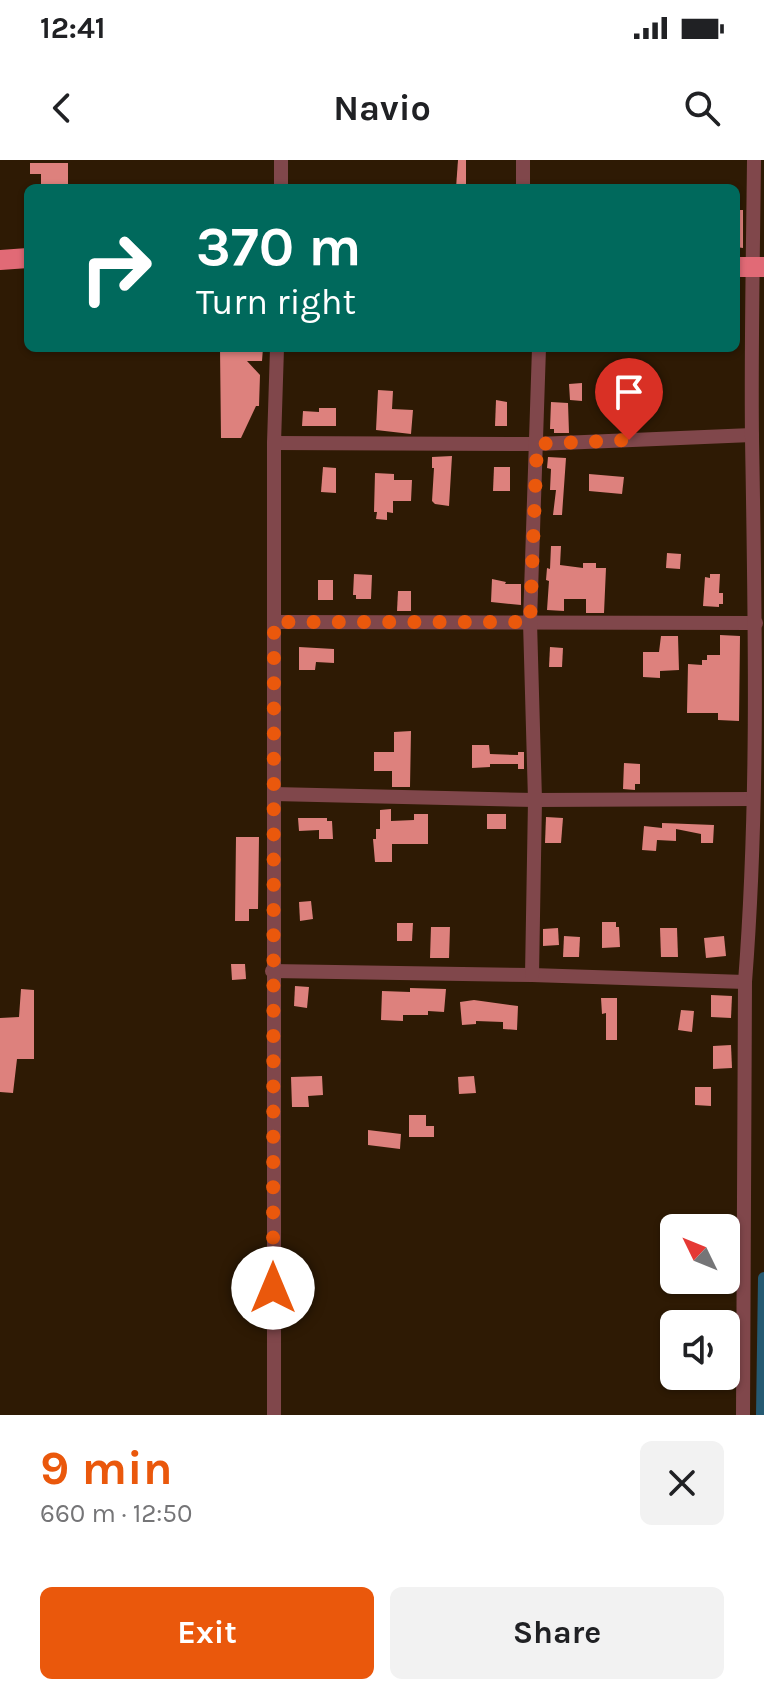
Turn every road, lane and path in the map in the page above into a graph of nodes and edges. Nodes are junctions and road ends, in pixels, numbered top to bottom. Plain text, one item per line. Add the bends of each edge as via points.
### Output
1 (281, 160) edge
2 (523, 160) edge
3 (754, 160) edge
4 (281, 184) edge
5 (523, 184) edge
6 (24, 258) edge
7 (0, 260) edge
8 (751, 267) edge
9 (277, 352) edge
10 (539, 352) edge
11 (752, 435) junction
12 (274, 443) junction
13 (537, 444) junction
14 (274, 622) junction
15 (530, 622) junction
16 (756, 623) junction
17 (274, 794) junction
18 (752, 799) junction
19 (535, 800) junction
20 (272, 971) junction
21 (532, 975) junction
22 (745, 982) junction
23 (274, 1415) edge
24 (743, 1415) edge

1 - 4 street
2 - 5 street
3 - 8 street
6 - 7 main road
8 - 11 street
9 - 12 street
10 - 13 street
11 - 13 street
11 - 16 street
12 - 13 street
12 - 14 street
13 - 15 street
14 - 15 street
14 - 17 street
15 - 16 street
15 - 19 street
16 - 18 street
17 - 19 street
17 - 20 street
18 - 19 street
18 - 22 street
19 - 21 street
20 - 21 street
20 - 23 street
21 - 22 street
22 - 24 street

